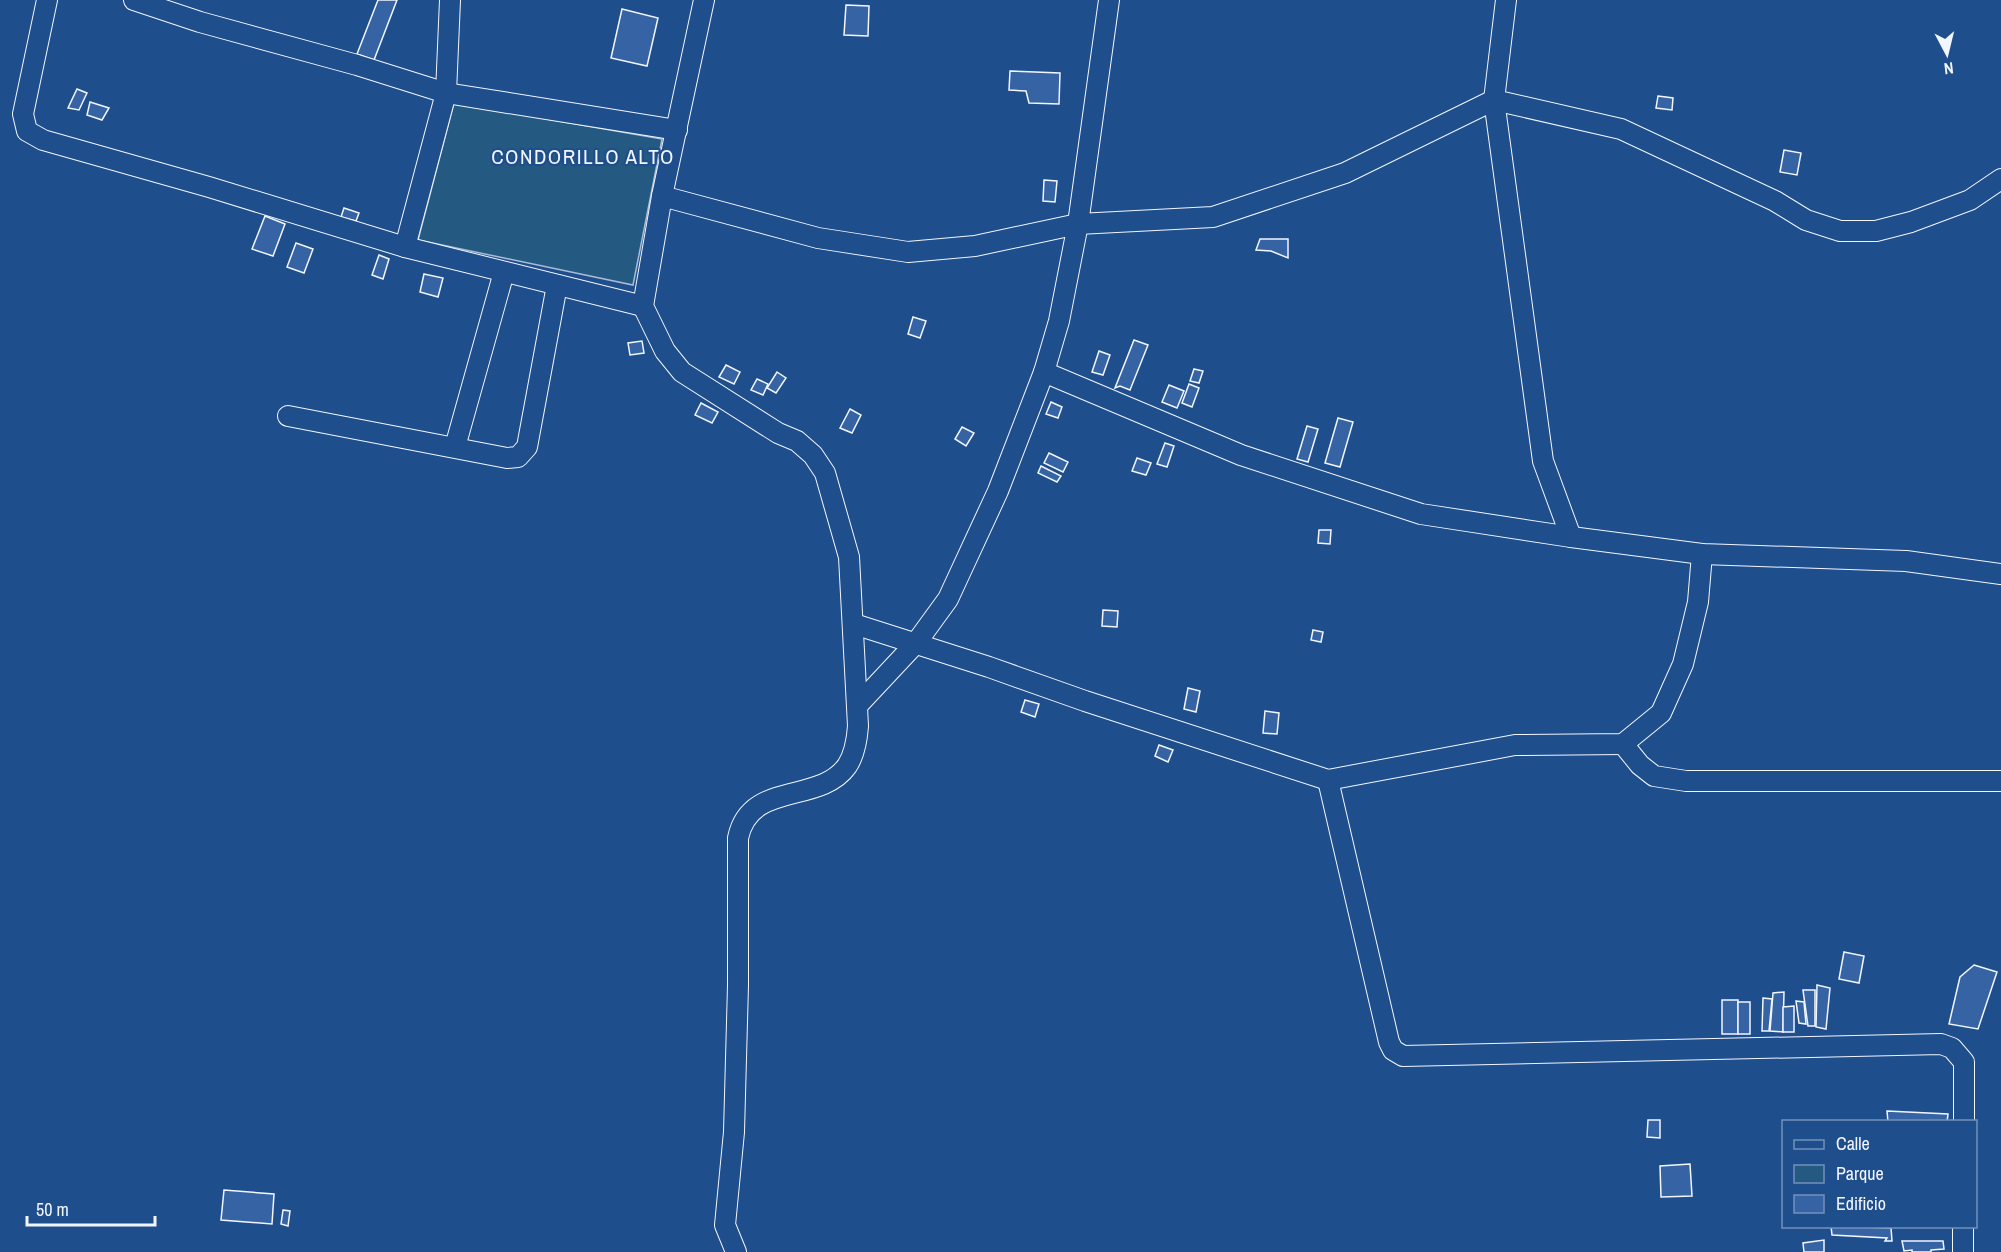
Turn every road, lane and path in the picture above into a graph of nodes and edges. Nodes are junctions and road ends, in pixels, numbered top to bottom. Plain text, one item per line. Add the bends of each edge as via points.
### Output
1 (47, 0) edge
2 (134, 0) edge
3 (450, 0) edge
4 (704, 0) edge
5 (1109, 0) edge
6 (1506, 0) edge
7 (446, 93) junction
8 (1494, 100) junction
9 (676, 130) junction
10 (2001, 179) edge
11 (662, 196) junction
12 (1077, 224) junction
13 (405, 247) junction
14 (504, 272) junction
15 (557, 285) junction
16 (643, 306) junction
17 (1044, 372) junction
18 (288, 416) dead end
19 (455, 447) junction
20 (1571, 537) junction
21 (1702, 554) junction
22 (2001, 574) edge
23 (854, 624) junction
24 (916, 643) junction
25 (857, 706) junction
26 (1623, 744) junction
27 (1328, 780) junction
28 (2001, 781) edge
29 (1964, 1120) edge
30 (1963, 1228) edge
31 (736, 1252) edge
32 (1963, 1252) edge

1 - 13 street via 23,114 27,131 43,140
2 - 7 street
3 - 7 street
4 - 9 street
5 - 12 street
6 - 8 street
7 - 9 street
7 - 13 street
8 - 10 street via 1621,129 1775,201 1806,220 1840,231 1876,231 1911,222 1970,200
8 - 12 street via 1345,173 1213,217
8 - 20 street via 1543,461
9 - 11 street
11 - 12 street via 818,238 908,252 975,246
11 - 16 street
12 - 17 street via 1059,321
13 - 14 street
14 - 15 street
14 - 19 street
15 - 16 street
15 - 19 street via 527,447 518,457 507,458
16 - 23 street via 665,351 682,372 797,441 825,473 849,557
17 - 20 street via 1241,455 1421,514
17 - 24 street via 998,491 948,599
18 - 19 street
20 - 21 street
21 - 22 street via 1906,561
21 - 26 street via 1698,602 1683,664 1661,713
23 - 24 street
23 - 25 street
24 - 25 street
24 - 27 street
25 - 31 street via 856,747 847,766 831,781 756,807 747,815 738,838 734,1132 725,1225
26 - 27 street via 1515,744
26 - 28 street via 1654,776 1686,781
27 - 29 street via 1389,1042 1403,1056 1941,1044 1952,1048 1965,1062
30 - 32 street

